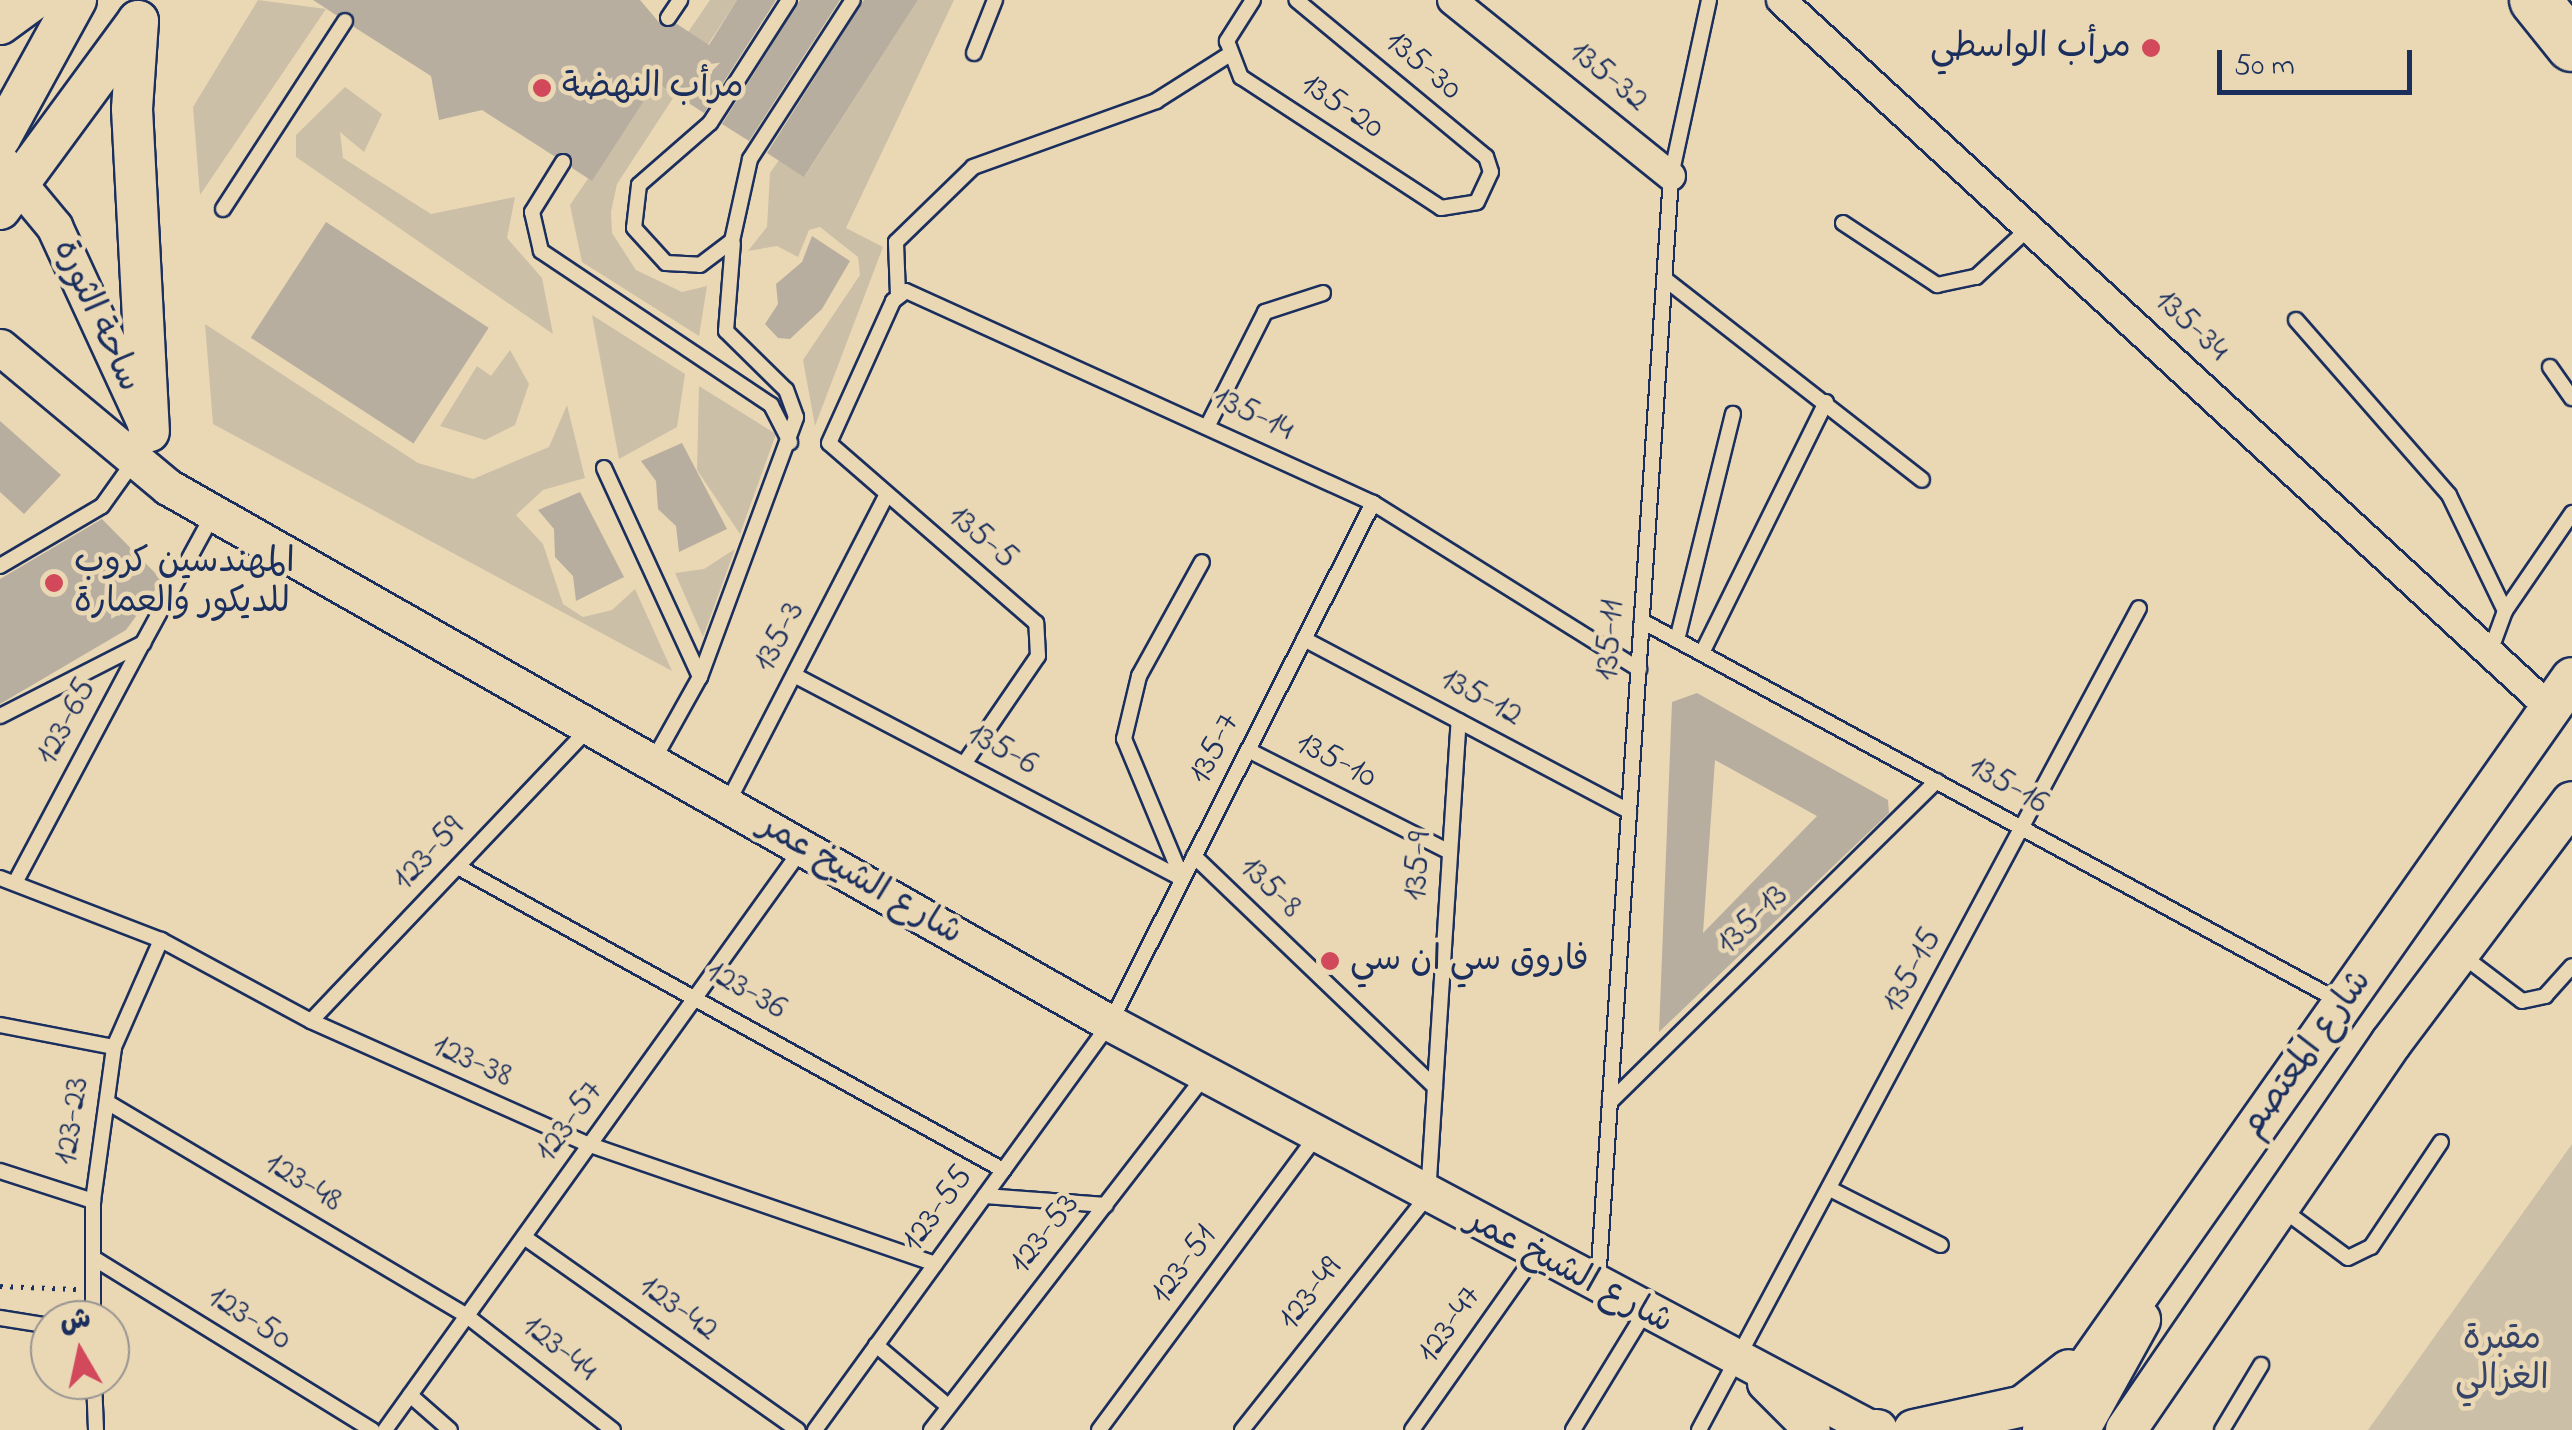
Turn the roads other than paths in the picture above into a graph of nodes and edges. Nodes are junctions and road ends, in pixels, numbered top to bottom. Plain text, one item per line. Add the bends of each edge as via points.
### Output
1 (32, 0) edge
2 (76, 0) edge
3 (680, 0) edge
4 (789, 0) edge
5 (853, 0) edge
6 (995, 0) edge
7 (1253, 0) edge
8 (1296, 0) edge
9 (1452, 0) edge
10 (1710, 0) edge
11 (1781, 0) edge
12 (2535, 0) edge
13 (144, 10) edge
14 (668, 18) dead end
15 (345, 20) dead end
16 (0, 24) edge
17 (2572, 46) edge
18 (974, 53) dead end
19 (1227, 56) junction
20 (0, 138) edge
21 (563, 162) dead end
22 (1672, 176) junction
23 (8, 182) edge
24 (1486, 190) joint
25 (223, 209) dead end
26 (1844, 223) dead end
27 (2028, 228) junction
28 (734, 238) dead end
29 (1665, 279) junction
30 (1323, 293) dead end
31 (898, 295) junction
32 (2296, 320) dead end
33 (0, 347) edge
34 (2550, 367) dead end
35 (2572, 398) edge
36 (1826, 402) junction
37 (1733, 414) dead end
38 (1206, 427) junction
39 (790, 442) junction
40 (140, 448) junction
41 (604, 468) dead end
42 (1922, 480) dead end
43 (168, 487) joint
44 (886, 496) junction
45 (1373, 503) junction
46 (214, 512) junction
47 (2572, 513) edge
48 (1202, 562) dead end
49 (0, 566) edge
50 (2140, 608) dead end
51 (2505, 611) junction
52 (1642, 621) junction
53 (1304, 639) junction
54 (1677, 640) junction
55 (143, 643) junction
56 (2490, 652) junction
57 (1702, 653) junction
58 (1639, 669) junction
59 (794, 675) junction
60 (700, 677) junction
61 (2561, 693) edge
62 (0, 716) edge
63 (1459, 720) junction
64 (590, 727) junction
65 (1248, 750) junction
66 (652, 762) junction
67 (964, 764) junction
68 (1938, 781) junction
69 (2572, 802) edge
70 (726, 804) junction
71 (1630, 810) junction
72 (2023, 828) junction
73 (803, 848) junction
74 (1450, 852) junction
75 (1194, 856) junction
76 (458, 867) junction
77 (1182, 879) junction
78 (8, 880) edge
79 (161, 940) junction
80 (2459, 952) junction
81 (2572, 966) edge
82 (696, 998) junction
83 (2344, 1004) junction
84 (311, 1022) junction
85 (1110, 1022) junction
86 (0, 1025) edge
87 (114, 1048) junction
88 (1206, 1074) junction
89 (1434, 1087) junction
90 (107, 1102) junction
91 (1610, 1102) junction
92 (1317, 1135) junction
93 (2441, 1142) dead end
94 (590, 1145) junction
95 (1003, 1170) junction
96 (0, 1171) edge
97 (1830, 1189) junction
98 (2207, 1192) junction
99 (1428, 1195) junction
100 (984, 1196) junction
101 (93, 1201) junction
102 (1106, 1205) junction
103 (2277, 1205) junction
104 (524, 1237) junction
105 (1941, 1245) dead end
106 (1536, 1254) junction
107 (95, 1259) junction
108 (935, 1264) junction
109 (1598, 1288) junction
110 (94, 1300) edge
111 (1645, 1312) junction
112 (467, 1316) junction
113 (0, 1318) edge
114 (30, 1323) edge
115 (2103, 1334) junction
116 (876, 1345) junction
117 (2168, 1362) junction
118 (1744, 1366) junction
119 (2261, 1366) dead end
120 (410, 1396) junction
121 (95, 1400) edge
122 (948, 1406) junction
123 (96, 1430) edge
124 (372, 1430) edge
125 (384, 1430) edge
126 (450, 1430) edge
127 (613, 1430) edge
128 (798, 1430) edge
129 (815, 1430) edge
130 (931, 1430) edge
131 (1099, 1430) edge
132 (1242, 1430) edge
133 (1412, 1430) edge
134 (1573, 1430) edge
135 (1699, 1430) edge
136 (1812, 1430) edge
137 (1875, 1430) edge
138 (1914, 1430) edge
139 (2042, 1430) edge
140 (2079, 1430) edge
141 (2126, 1430) edge
142 (2140, 1430) edge
143 (2222, 1430) edge

1 - 16 main road
2 - 20 main road
3 - 14 lane
4 - 5 lane via 710,124 639,185 634,228 657,258 700,265 732,241 750,158
6 - 18 lane
7 - 19 lane
8 - 24 lane, 135-30 via 1486,157
9 - 22 street, 135-32
10 - 22 lane, 135-11
11 - 27 street, 135-34
12 - 17 highway
13 - 23 main road
13 - 40 main road via 132,109
15 - 25 lane
19 - 24 lane, 135-20 via 1241,77 1441,208 1465,208
19 - 31 lane via 1128,113 973,167 896,242
21 - 39 lane via 532,212 541,252 771,406
22 - 29 lane, 135-11
23 - 40 street, ساحة الثورة
26 - 27 lane via 1912,278 1936,285 1976,276
27 - 56 street, 135-34
28 - 39 lane via 723,321 737,348 796,407
29 - 36 lane
29 - 52 lane, 135-11
30 - 38 lane via 1265,312
31 - 38 lane, 135-14 via 911,291
31 - 44 lane, 135-5 via 828,442
32 - 51 lane via 2449,495
33 - 40 street
34 - 35 lane
36 - 42 lane
36 - 57 lane
37 - 54 lane
38 - 45 lane, 135-14
39 - 60 lane
40 - 43 street, ساحة الثورة
40 - 49 lane via 102,506
41 - 60 lane
43 - 46 street, شارع الشيخ عمر
44 - 59 lane, 135-3
44 - 67 lane, 135-5 via 1036,623 1043,640
45 - 53 lane, 135-7
45 - 58 lane, 135-14
46 - 55 lane, 123-65
46 - 64 street, شارع الشيخ عمر
47 - 51 lane
48 - 77 lane via 1139,676 1124,739
50 - 72 lane, 135-15
51 - 56 lane
52 - 54 lane, 135-16
52 - 58 lane, 135-11
53 - 63 lane, 135-12
53 - 65 lane, 135-7
54 - 57 lane, 135-16
55 - 62 lane
55 - 78 lane, 123-65
56 - 61 street, 135-34
57 - 68 lane, 135-16
58 - 71 lane, 135-11
59 - 67 lane, 135-6
59 - 70 lane, 135-3
60 - 66 lane
61 - 83 main road, شارع المعتصم
63 - 71 lane, 135-12
63 - 74 lane, 135-9
64 - 66 street, شارع الشيخ عمر
64 - 76 lane, 123-59
65 - 74 lane, 135-10
65 - 75 lane, 135-7
66 - 70 street, شارع الشيخ عمر
67 - 77 lane, 135-6
68 - 72 lane, 135-16
68 - 91 lane, 135-13
69 - 80 main road, شارع المعتصم
70 - 73 street, شارع الشيخ عمر
71 - 91 lane, 135-11
72 - 83 lane, 135-16
72 - 97 lane, 135-15
73 - 82 lane, 123-57
73 - 85 street, شارع الشيخ عمر
74 - 89 lane, 135-9
75 - 77 lane, 135-7
75 - 89 lane, 135-8
76 - 82 lane, 123-36
76 - 84 lane, 123-59
77 - 85 lane, 135-7
78 - 79 lane, 123-38
79 - 84 lane, 123-38
79 - 87 lane, 123-23
80 - 81 lane via 2522,1002 2546,996
80 - 103 main road, شارع المعتصم
82 - 94 lane, 123-57
82 - 95 lane, 123-36
83 - 98 main road, شارع المعتصم
84 - 94 lane, 123-38
85 - 88 street, شارع الشيخ عمر
85 - 95 lane, 123-55
86 - 87 lane
87 - 90 lane, 123-23
88 - 92 street, شارع الشيخ عمر
88 - 102 lane, 123-53
89 - 99 lane, 135-9
90 - 101 lane, 123-23
90 - 112 lane, 123-48
91 - 109 lane, 135-11
92 - 99 street, شارع الشيخ عمر
92 - 131 lane, 123-51
93 - 103 lane via 2371,1247 2348,1258
94 - 104 lane, 123-57
94 - 108 lane, 123-38
95 - 100 lane, 123-55
96 - 101 lane
97 - 105 lane
97 - 118 lane, 135-15
98 - 115 main road, شارع المعتصم
98 - 140 main road
99 - 106 street, شارع الشيخ عمر
99 - 132 lane, 123-49
100 - 102 lane
100 - 108 lane, 123-55
101 - 107 lane, 123-23
102 - 122 lane, 123-53
103 - 117 main road, شارع المعتصم
104 - 112 lane, 123-57
104 - 128 lane, 123-42
106 - 109 street, شارع الشيخ عمر
106 - 133 lane, 123-47
107 - 110 lane, 123-23
107 - 124 lane, 123-50
108 - 116 lane, 123-55
109 - 111 street, شارع الشيخ عمر
111 - 118 street, شارع الشيخ عمر
111 - 134 lane
112 - 120 lane, 123-57
112 - 127 lane, 123-44
113 - 114 lane
115 - 138 main road via 2023,1406
115 - 139 main road, شارع المعتصم
116 - 122 lane
116 - 129 lane, 123-55
117 - 141 main road, شارع المعتصم
117 - 142 main road
118 - 135 lane, 135-15
118 - 136 street, شارع الشيخ عمر
118 - 137 street, شارع الشيخ عمر
119 - 143 lane
120 - 125 lane, 123-57
120 - 126 lane
121 - 123 lane
122 - 130 lane, 123-53

